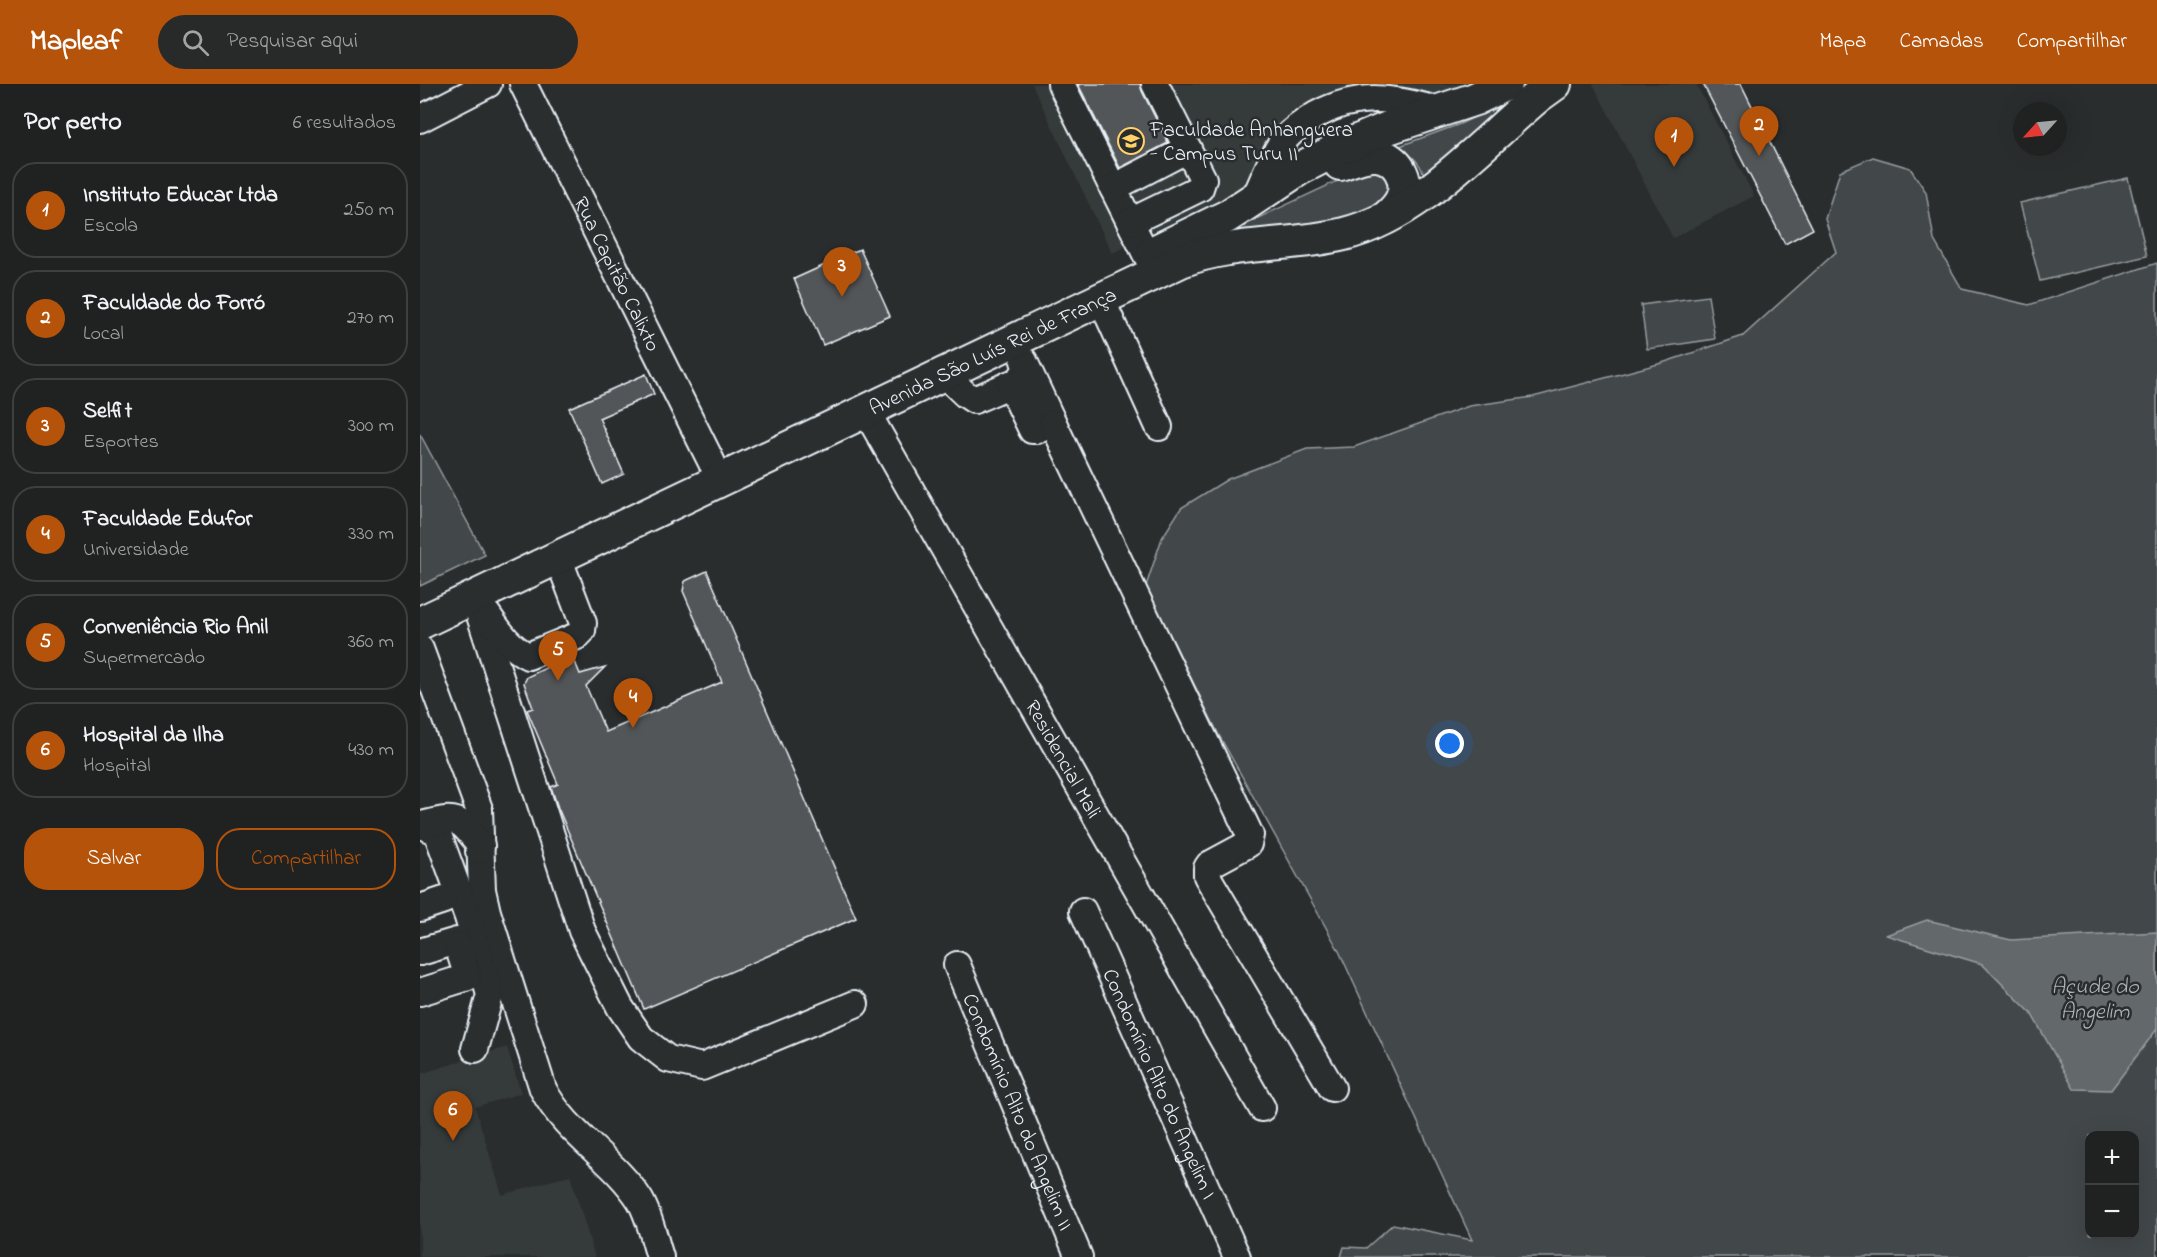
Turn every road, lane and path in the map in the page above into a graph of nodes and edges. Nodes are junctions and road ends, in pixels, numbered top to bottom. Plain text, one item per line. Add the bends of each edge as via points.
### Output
1 (488, 84) edge
2 (524, 84) edge
3 (1062, 84) edge
4 (1155, 84) edge
5 (1506, 84) edge
6 (1555, 84) edge
7 (1441, 111) junction
8 (420, 119) edge
9 (1188, 149) junction
10 (1113, 188) junction
11 (1256, 198) junction
12 (1387, 217) junction
13 (1130, 222) junction
14 (1147, 256) junction
15 (1101, 299) junction
16 (1022, 349) junction
17 (944, 374) junction
18 (1010, 384) junction
19 (1031, 402) junction
20 (866, 411) junction
21 (1159, 427) dead end
22 (712, 464) junction
23 (558, 557) junction
24 (474, 597) junction
25 (420, 602) edge
26 (420, 623) edge
27 (420, 649) edge
28 (528, 656) junction
29 (504, 690) junction
30 (420, 825) edge
31 (481, 846) junction
32 (444, 900) junction
33 (420, 908) edge
34 (1083, 911) dead end
35 (468, 917) junction
36 (457, 941) junction
37 (420, 952) edge
38 (957, 965) dead end
39 (420, 992) edge
40 (855, 1004) dead end
41 (476, 1049) dead end
42 (1332, 1088) dead end
43 (1262, 1108) dead end
44 (660, 1257) edge
45 (1079, 1257) edge
46 (1237, 1257) edge

1 - 8 street
2 - 22 street, Rua Capitão Calixto
3 - 10 street
4 - 9 street
5 - 7 main road, Avenida São Luís Rei de França
6 - 12 main road, Avenida São Luís Rei de França via 1434,186
7 - 11 main road, Avenida São Luís Rei de França via 1338,149
7 - 11 street via 1373,98 1323,111 1297,127 1283,142
9 - 10 street
9 - 13 street via 1203,179 1200,188
10 - 13 street
11 - 12 main road via 1359,157 1377,155 1394,162 1404,184 1402,200
11 - 14 main road, Avenida São Luís Rei de França
12 - 15 main road, Avenida São Luís Rei de França via 1328,237 1196,255
13 - 14 street
14 - 22 main road, Avenida São Luís Rei de França
15 - 16 main road, Avenida São Luís Rei de França
15 - 21 street
16 - 17 main road, Avenida São Luís Rei de França
16 - 18 street via 1022,377
16 - 19 street
17 - 18 street via 974,400
17 - 20 main road, Avenida São Luís Rei de França
18 - 19 street
19 - 42 street via 1032,430 1053,423 1250,835 1248,844 1209,865 1208,876
20 - 23 main road, Avenida São Luís Rei de França
20 - 43 street, Residencial Mali
22 - 25 main road, Avenida São Luís Rei de França
23 - 24 main road, Avenida São Luís Rei de França
23 - 28 street via 583,623 582,631
24 - 26 main road, Avenida São Luís Rei de França
24 - 28 street via 506,640
24 - 29 street
27 - 31 street via 479,809
28 - 29 street
29 - 40 street via 582,931 620,1007 641,1038 669,1059 702,1067
30 - 31 street via 456,820
30 - 32 street
30 - 35 street via 437,832
31 - 35 street via 471,873
31 - 44 street via 487,912 543,1089 562,1119 639,1199
32 - 33 street
32 - 36 street
34 - 46 street, Condomínio Alto do Angelim I
35 - 41 street via 490,995
36 - 37 street
36 - 39 street via 468,977
38 - 45 street, Condomínio Alto do Angelim II

